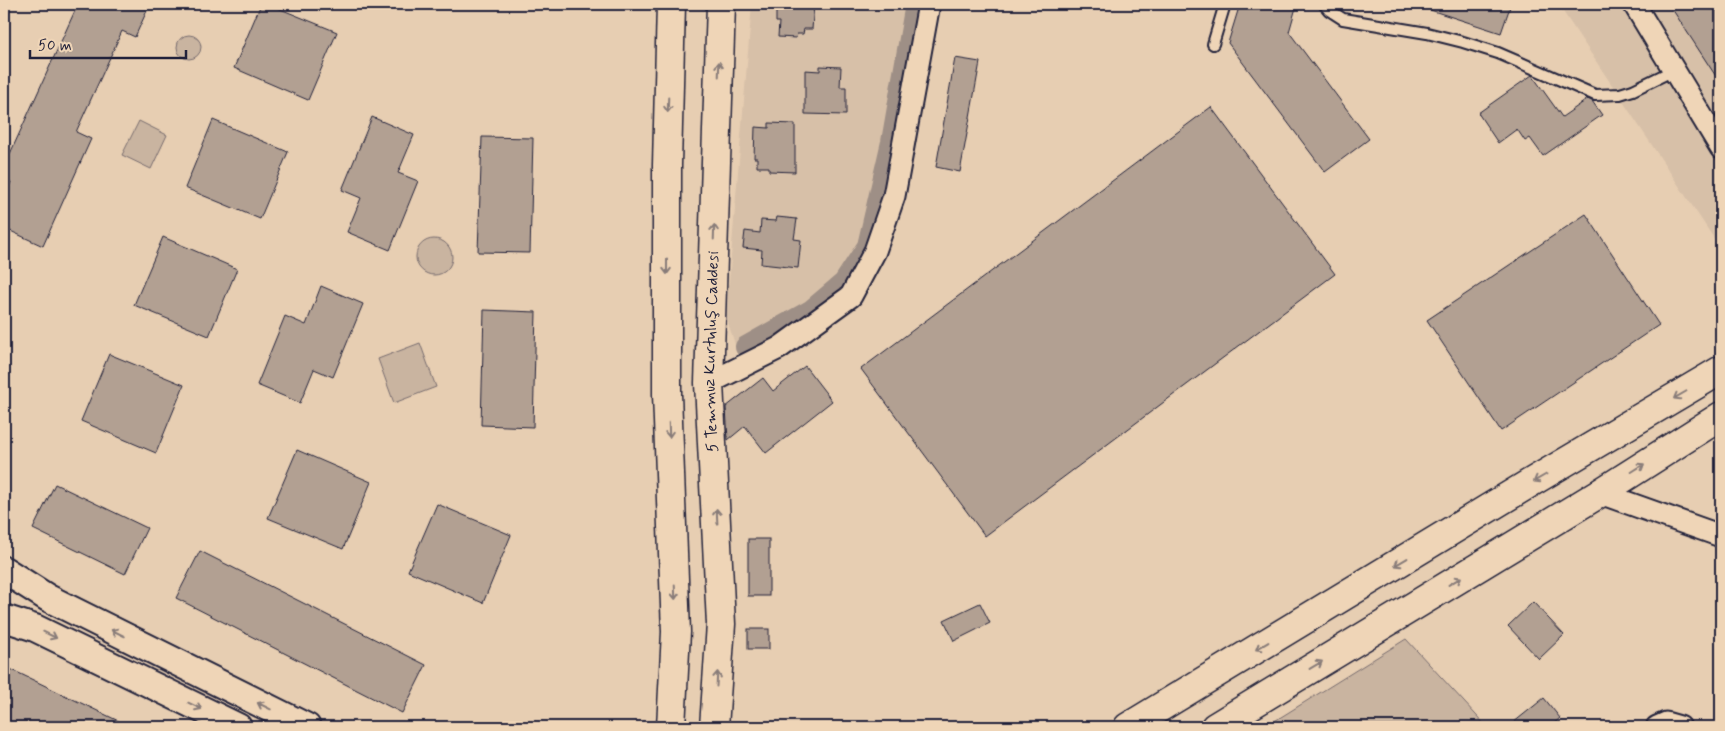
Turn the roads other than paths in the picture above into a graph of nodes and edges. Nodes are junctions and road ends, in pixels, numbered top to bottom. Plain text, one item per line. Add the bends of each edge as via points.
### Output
1 (671, 4) edge
2 (721, 4) edge
3 (930, 4) edge
4 (1225, 4) edge
5 (1324, 4) edge
6 (1634, 4) edge
7 (1213, 44) dead end
8 (1674, 70) junction
9 (1721, 148) edge
10 (1721, 370) edge
11 (709, 383) junction
12 (1721, 416) edge
13 (1600, 493) junction
14 (1721, 536) edge
15 (4, 570) edge
16 (4, 618) edge
17 (238, 727) edge
18 (308, 727) edge
19 (671, 727) edge
20 (714, 727) edge
21 (1128, 727) edge
22 (1215, 727) edge
23 (1657, 727) edge
24 (1680, 727) edge

1 -> 19 main road via 667,394 676,632
11 -> 2 main road, 5 Temmuz Kurtuluş Caddesi
3 - 11 street via 894,196 876,251 851,296 779,348
4 - 7 lane
5 - 8 lane via 1343,19 1463,42 1596,96 1633,90
6 - 8 street
8 - 9 street
10 -> 21 main road
20 -> 11 main road, 5 Temmuz Kurtuluş Caddesi via 721,624
13 -> 12 main road
13 - 14 street
22 -> 13 main road
18 -> 15 street via 48,598
16 -> 17 street via 35,628
23 - 24 street via 1666,723

